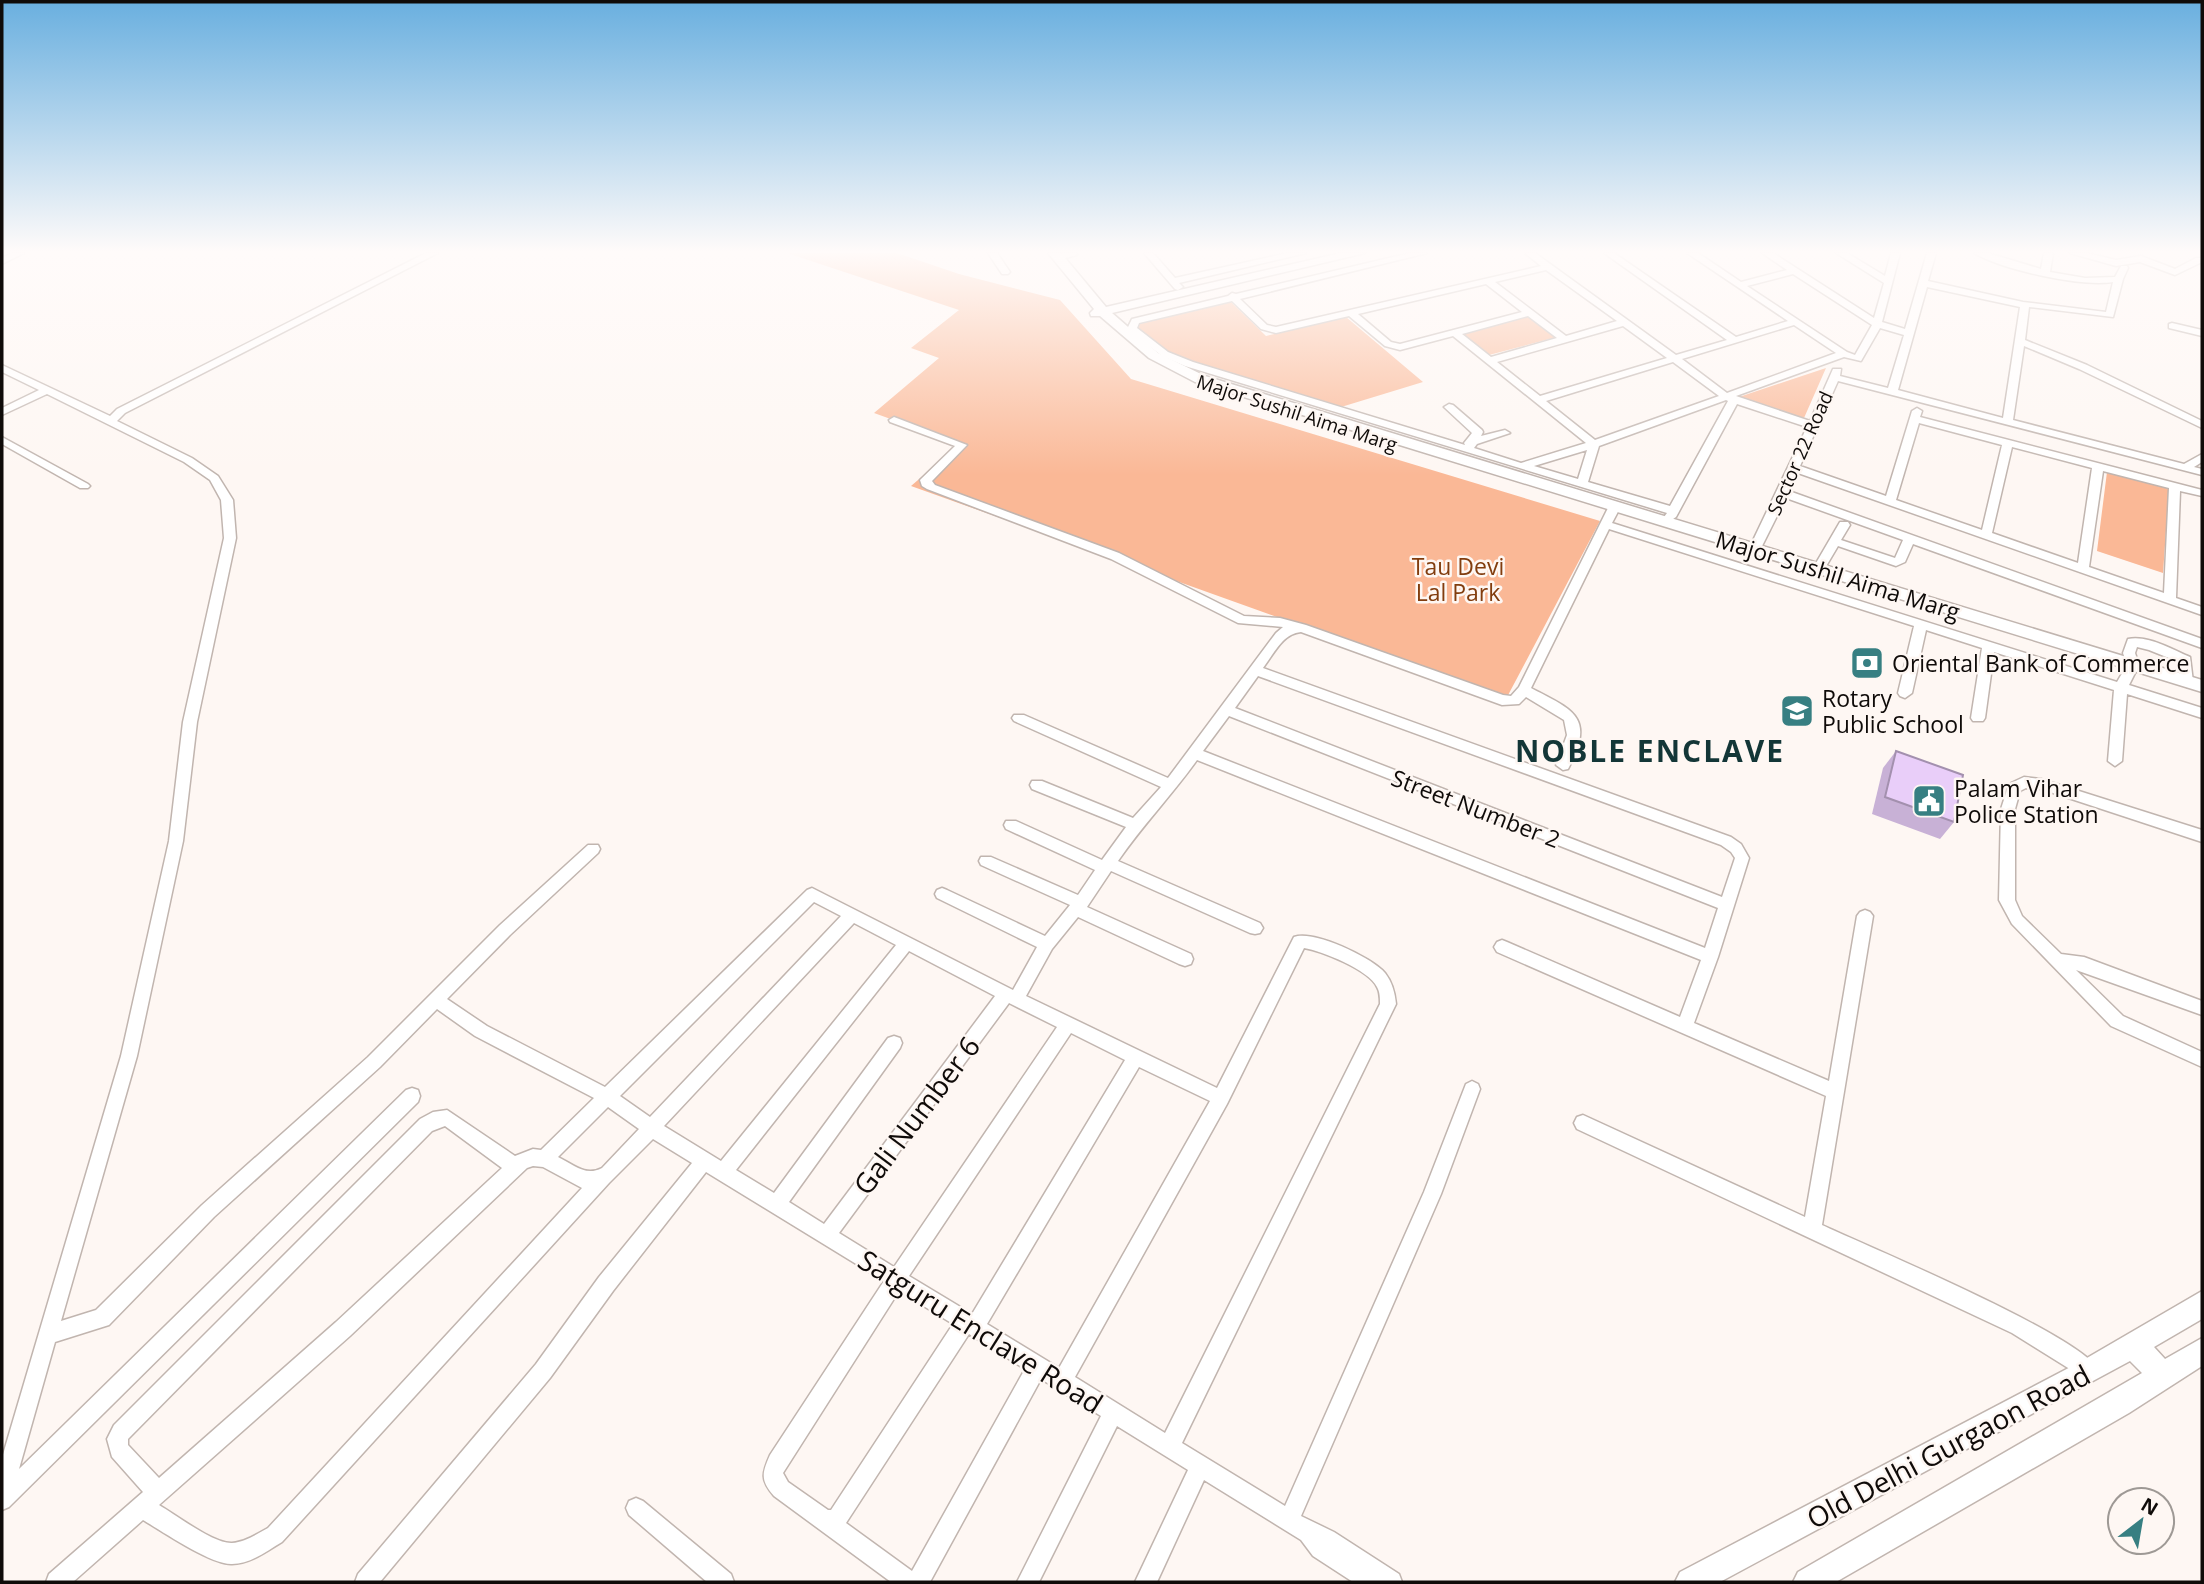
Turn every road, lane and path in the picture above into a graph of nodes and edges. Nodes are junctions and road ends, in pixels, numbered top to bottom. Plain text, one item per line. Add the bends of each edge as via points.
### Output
1 (287, 327) edge
2 (1106, 327) edge
3 (1132, 327) edge
4 (1264, 327) edge
5 (1285, 327) edge
6 (1369, 327) edge
7 (1478, 327) edge
8 (1548, 327) edge
9 (1608, 327) edge
10 (1632, 327) edge
11 (1715, 327) edge
12 (1778, 327) edge
13 (1803, 327) edge
14 (1876, 327) edge
15 (1887, 327) edge
16 (1911, 327) edge
17 (2021, 327) edge
18 (2175, 327) edge
19 (1455, 333) junction
20 (1909, 333) junction
21 (2202, 334) edge
22 (1564, 340) junction
23 (1734, 340) junction
24 (2019, 341) junction
25 (1844, 354) junction
26 (1675, 358) junction
27 (1489, 361) junction
28 (2, 368) edge
29 (1860, 371) junction
30 (1835, 377) junction
31 (47, 390) junction
32 (1892, 392) junction
33 (1730, 398) junction
34 (1538, 400) junction
35 (1920, 400) junction
36 (1449, 407) dead end
37 (2, 412) edge
38 (1915, 419) junction
39 (894, 420) dead end
40 (111, 421) junction
41 (2008, 422) junction
42 (1813, 425) junction
43 (2202, 425) edge
44 (1505, 433) dead end
45 (2, 440) edge
46 (2008, 443) junction
47 (1594, 444) junction
48 (1470, 452) junction
49 (2202, 457) edge
50 (1521, 466) junction
51 (2098, 466) junction
52 (1795, 468) junction
53 (2185, 468) junction
54 (2202, 472) edge
55 (1582, 484) junction
56 (84, 486) dead end
57 (2175, 486) junction
58 (1783, 493) junction
59 (2202, 493) edge
60 (1890, 502) junction
61 (1615, 506) junction
62 (1670, 516) junction
63 (1606, 525) junction
64 (1844, 525) dead end
65 (1986, 535) junction
66 (1909, 539) junction
67 (1834, 541) junction
68 (1754, 551) junction
69 (2083, 569) junction
70 (1818, 570) junction
71 (1896, 594) junction
72 (2170, 600) junction
73 (2202, 611) edge
74 (1892, 614) junction
75 (1921, 623) junction
76 (1297, 627) junction
77 (2202, 644) edge
78 (1990, 646) junction
79 (2133, 665) junction
80 (1255, 670) junction
81 (2194, 684) edge
82 (2121, 687) junction
83 (1524, 690) junction
84 (1905, 693) dead end
85 (1227, 710) junction
86 (2202, 713) edge
87 (1019, 718) dead end
88 (1978, 718) dead end
89 (1194, 753) junction
90 (2115, 761) dead end
91 (1563, 765) dead end
92 (1037, 785) dead end
93 (1171, 785) junction
94 (1011, 825) dead end
95 (1135, 825) junction
96 (2202, 836) edge
97 (593, 849) dead end
98 (986, 861) dead end
99 (1107, 865) junction
100 (942, 894) dead end
101 (1726, 905) junction
102 (1079, 906) junction
103 (853, 914) junction
104 (1865, 916) dead end
105 (1255, 928) dead end
106 (907, 942) junction
107 (1047, 944) junction
108 (1502, 947) dead end
109 (1710, 957) junction
110 (1185, 960) dead end
111 (2058, 960) junction
112 (1011, 997) junction
113 (436, 1000) junction
114 (2202, 1008) edge
115 (1068, 1024) junction
116 (1684, 1027) junction
117 (894, 1044) dead end
118 (1136, 1057) junction
119 (2202, 1060) edge
120 (1472, 1089) dead end
121 (1835, 1092) junction
122 (412, 1096) dead end
123 (606, 1096) junction
124 (1221, 1098) junction
125 (1583, 1123) dead end
126 (653, 1129) junction
127 (545, 1158) junction
128 (704, 1161) junction
129 (516, 1167) junction
130 (723, 1172) junction
131 (602, 1179) junction
132 (776, 1205) junction
133 (1812, 1229) junction
134 (826, 1236) junction
135 (896, 1279) junction
136 (2202, 1304) edge
137 (971, 1325) junction
138 (49, 1334) junction
139 (2132, 1344) junction
140 (2202, 1351) edge
141 (1038, 1366) junction
142 (2089, 1371) junction
143 (2163, 1376) junction
144 (1062, 1381) junction
145 (1113, 1413) junction
146 (1169, 1447) junction
147 (1200, 1466) junction
148 (2, 1492) edge
149 (158, 1493) junction
150 (2, 1500) edge
151 (142, 1507) junction
152 (636, 1508) dead end
153 (825, 1520) junction
154 (1289, 1520) junction
155 (1308, 1532) junction
156 (57, 1582) edge
157 (366, 1582) edge
158 (723, 1582) edge
159 (909, 1582) edge
160 (918, 1582) edge
161 (1028, 1582) edge
162 (1146, 1582) edge
163 (1371, 1582) edge
164 (1391, 1582) edge
165 (1690, 1582) edge
166 (1808, 1582) edge

1 - 40 street via 121,411
2 - 48 street, Major Sushil Aima Marg via 1140,357 1172,373 1458,463
3 - 48 street via 1166,354 1189,364
4 - 5 street
6 - 19 street via 1394,346
7 - 19 street
8 - 22 street
9 - 22 street
10 - 26 street
11 - 23 street
12 - 23 street
13 - 25 street
14 - 29 street
15 - 20 street
16 - 20 street
17 - 24 street
18 - 21 street
19 - 27 street
20 - 32 street
22 - 27 street
23 - 26 street
24 - 41 street
24 - 43 street
25 - 29 street
25 - 30 street, Sector 22 Road
25 - 33 street
26 - 33 street
26 - 34 street
27 - 34 street
28 - 31 street
29 - 30 street
29 - 32 street
30 - 42 street, Sector 22 Road
31 - 37 street
31 - 40 street
32 - 35 street
33 - 42 street
33 - 47 street
33 - 62 street
34 - 47 street
35 - 38 street
35 - 41 street
36 - 48 street via 1476,429
38 - 46 street
38 - 60 street
39 - 76 street via 962,445 926,480 931,487 1108,553 1242,620
40 - 138 street via 214,478 227,500 230,538 190,722 176,841 130,1056
41 - 53 street
42 - 52 street, Sector 22 Road
44 - 48 street
45 - 56 street
46 - 51 street
46 - 65 street
47 - 50 street
47 - 55 street
48 - 50 street
48 - 61 street, Major Sushil Aima Marg
49 - 53 street
50 - 55 street
51 - 57 street
51 - 69 street
52 - 58 street, Sector 22 Road
52 - 60 street
53 - 54 street
55 - 62 street
57 - 59 street
57 - 72 street
58 - 66 street
58 - 68 street, Sector 22 Road
60 - 65 street
61 - 62 street, Major Sushil Aima Marg
61 - 63 street
62 - 68 street, Major Sushil Aima Marg
63 - 74 street
63 - 83 street
64 - 67 street
65 - 69 street
66 - 67 street via 1896,562
66 - 77 street
67 - 70 street
68 - 70 street, Major Sushil Aima Marg
69 - 72 street
70 - 71 street, Major Sushil Aima Marg
71 - 74 street
71 - 79 street, Major Sushil Aima Marg
72 - 73 street
74 - 75 street
75 - 78 street
75 - 84 street
76 - 80 street, Gali Number 6 via 1280,636
76 - 83 street via 1502,700 1514,702
78 - 82 street
78 - 88 street
79 - 81 street, Major Sushil Aima Marg
79 - 81 street via 2132,642 2152,646 2185,660
79 - 82 street
80 - 85 street, Gali Number 6
80 - 101 street via 1726,841 1742,858
82 - 86 street
82 - 90 street
83 - 91 street via 1575,724 1576,738
85 - 89 street, Gali Number 6
85 - 101 street, Street Number 2
87 - 93 street
89 - 93 street, Gali Number 6
89 - 109 street
92 - 95 street
93 - 95 street, Gali Number 6
94 - 99 street
95 - 99 street, Gali Number 6
96 - 111 street via 2041,784 2024,782 2014,788 2007,817 2007,900 2017,919
97 - 113 street
98 - 102 street
99 - 102 street, Gali Number 6
99 - 105 street
100 - 107 street
101 - 109 street
102 - 107 street, Gali Number 6
102 - 110 street
103 - 106 street
103 - 123 street via 808,895
103 - 126 street
104 - 121 street
106 - 112 street
106 - 130 street
107 - 112 street, Gali Number 6
108 - 116 street
109 - 116 street
111 - 114 street via 2084,964
111 - 119 street via 2117,1021
112 - 115 street
112 - 134 street, Gali Number 6
113 - 123 street, Satguru Enclave Road via 481,1031
113 - 138 street via 208,1211 102,1318
115 - 118 street
115 - 135 street
116 - 121 street
117 - 132 street
118 - 124 street
118 - 137 street
120 - 154 street via 1432,1194
121 - 133 street
122 - 150 street
123 - 126 street, Satguru Enclave Road
123 - 127 street
124 - 144 street
124 - 146 street via 1299,942 1313,942 1377,975 1388,993 1388,1004
125 - 133 street
126 - 128 street, Satguru Enclave Road
126 - 131 street
127 - 129 street via 529,1157
127 - 131 street via 585,1181
128 - 130 street, Satguru Enclave Road
128 - 157 street via 543,1371
129 - 149 street
129 - 149 street via 447,1118 426,1125 121,1432 117,1438 120,1450
130 - 132 street, Satguru Enclave Road
131 - 151 street via 275,1535 230,1554 214,1550
132 - 134 street, Satguru Enclave Road
133 - 142 street via 2038,1335
134 - 135 street, Satguru Enclave Road
135 - 137 street, Satguru Enclave Road
135 - 153 street via 773,1473 781,1489
136 - 139 street, Old Delhi Gurgaon Road
137 - 141 street, Satguru Enclave Road
137 - 153 street via 844,1512 836,1521
138 - 148 street
139 - 142 street, Old Delhi Gurgaon Road
139 - 143 street
140 - 143 street, Old Delhi Gurgaon Road
141 - 144 street, Satguru Enclave Road
141 - 160 street
142 - 165 street, Old Delhi Gurgaon Road
143 - 166 street, Old Delhi Gurgaon Road
144 - 145 street, Satguru Enclave Road
145 - 146 street, Satguru Enclave Road
145 - 161 street
146 - 147 street, Satguru Enclave Road
147 - 154 street, Satguru Enclave Road
147 - 162 street
149 - 151 street
151 - 156 street
152 - 158 street
153 - 159 street
154 - 155 street, Satguru Enclave Road
155 - 163 street, Satguru Enclave Road via 1321,1548
155 - 164 street, Satguru Enclave Road via 1327,1539

